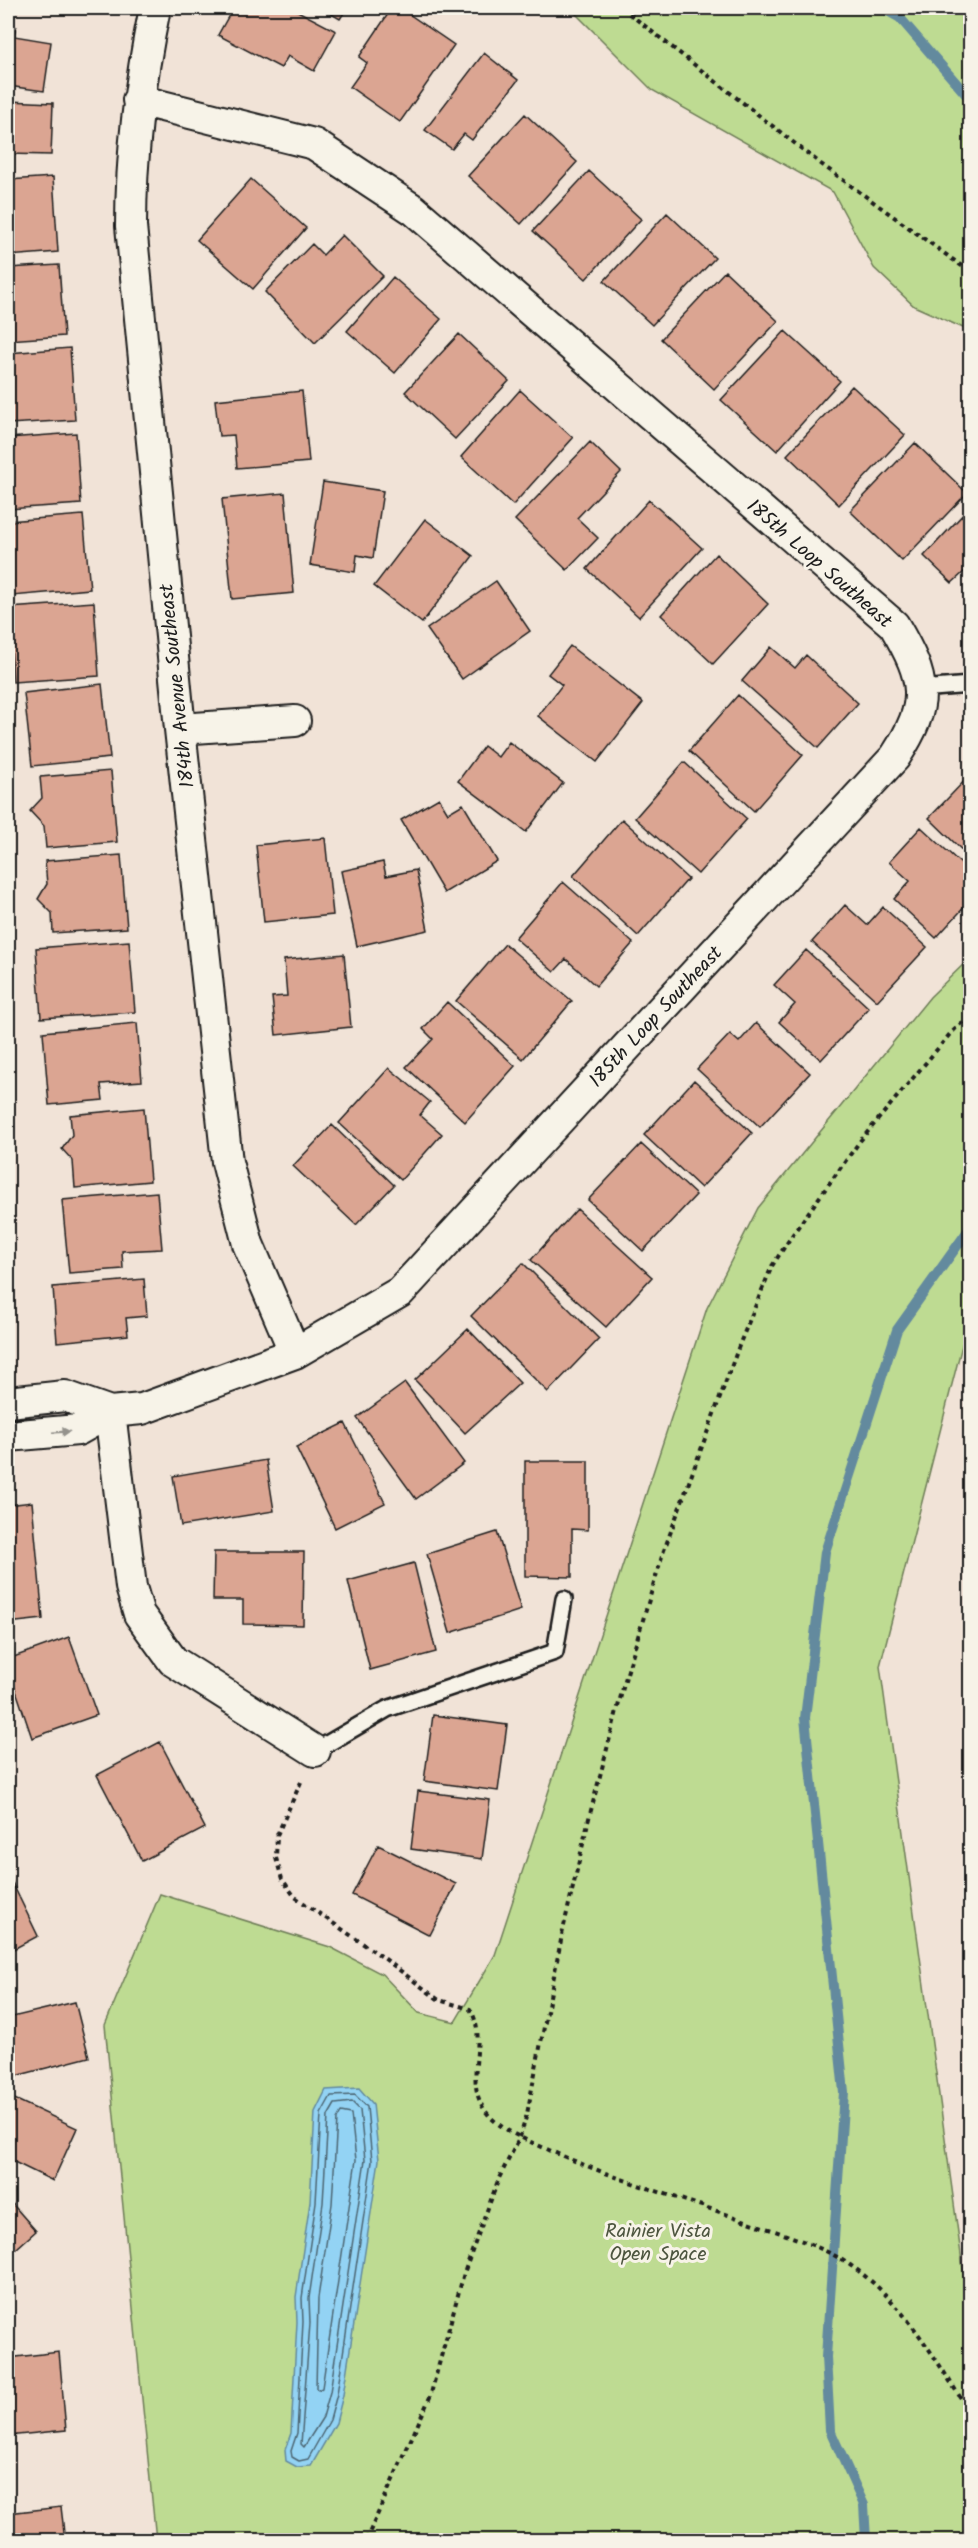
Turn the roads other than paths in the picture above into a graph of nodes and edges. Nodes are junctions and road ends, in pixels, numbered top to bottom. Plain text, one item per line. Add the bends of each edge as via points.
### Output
1 (155, 8) edge
2 (138, 100) junction
3 (970, 685) edge
4 (921, 689) junction
5 (294, 721) dead end
6 (180, 729) junction
7 (295, 1353) junction
8 (8, 1402) edge
9 (110, 1412) junction
10 (8, 1436) edge
11 (564, 1599) dead end
12 (315, 1751) joint

1 - 2 street, 184th Avenue Southeast
2 - 4 street, 185th Loop Southeast via 314,144 414,210 894,625 916,668
2 - 6 street, 184th Avenue Southeast via 131,168 131,226
3 - 4 lane
4 - 7 street, 185th Loop Southeast via 919,713 895,757 400,1292
5 - 6 street
6 - 7 street, 184th Avenue Southeast via 227,1162 248,1244
7 - 9 street, 185th Loop Southeast via 142,1409
8 - 9 street via 65,1396
10 -> 9 street via 78,1430
9 - 12 street via 131,1587 139,1614 173,1661
11 - 12 lane via 555,1652 387,1709

